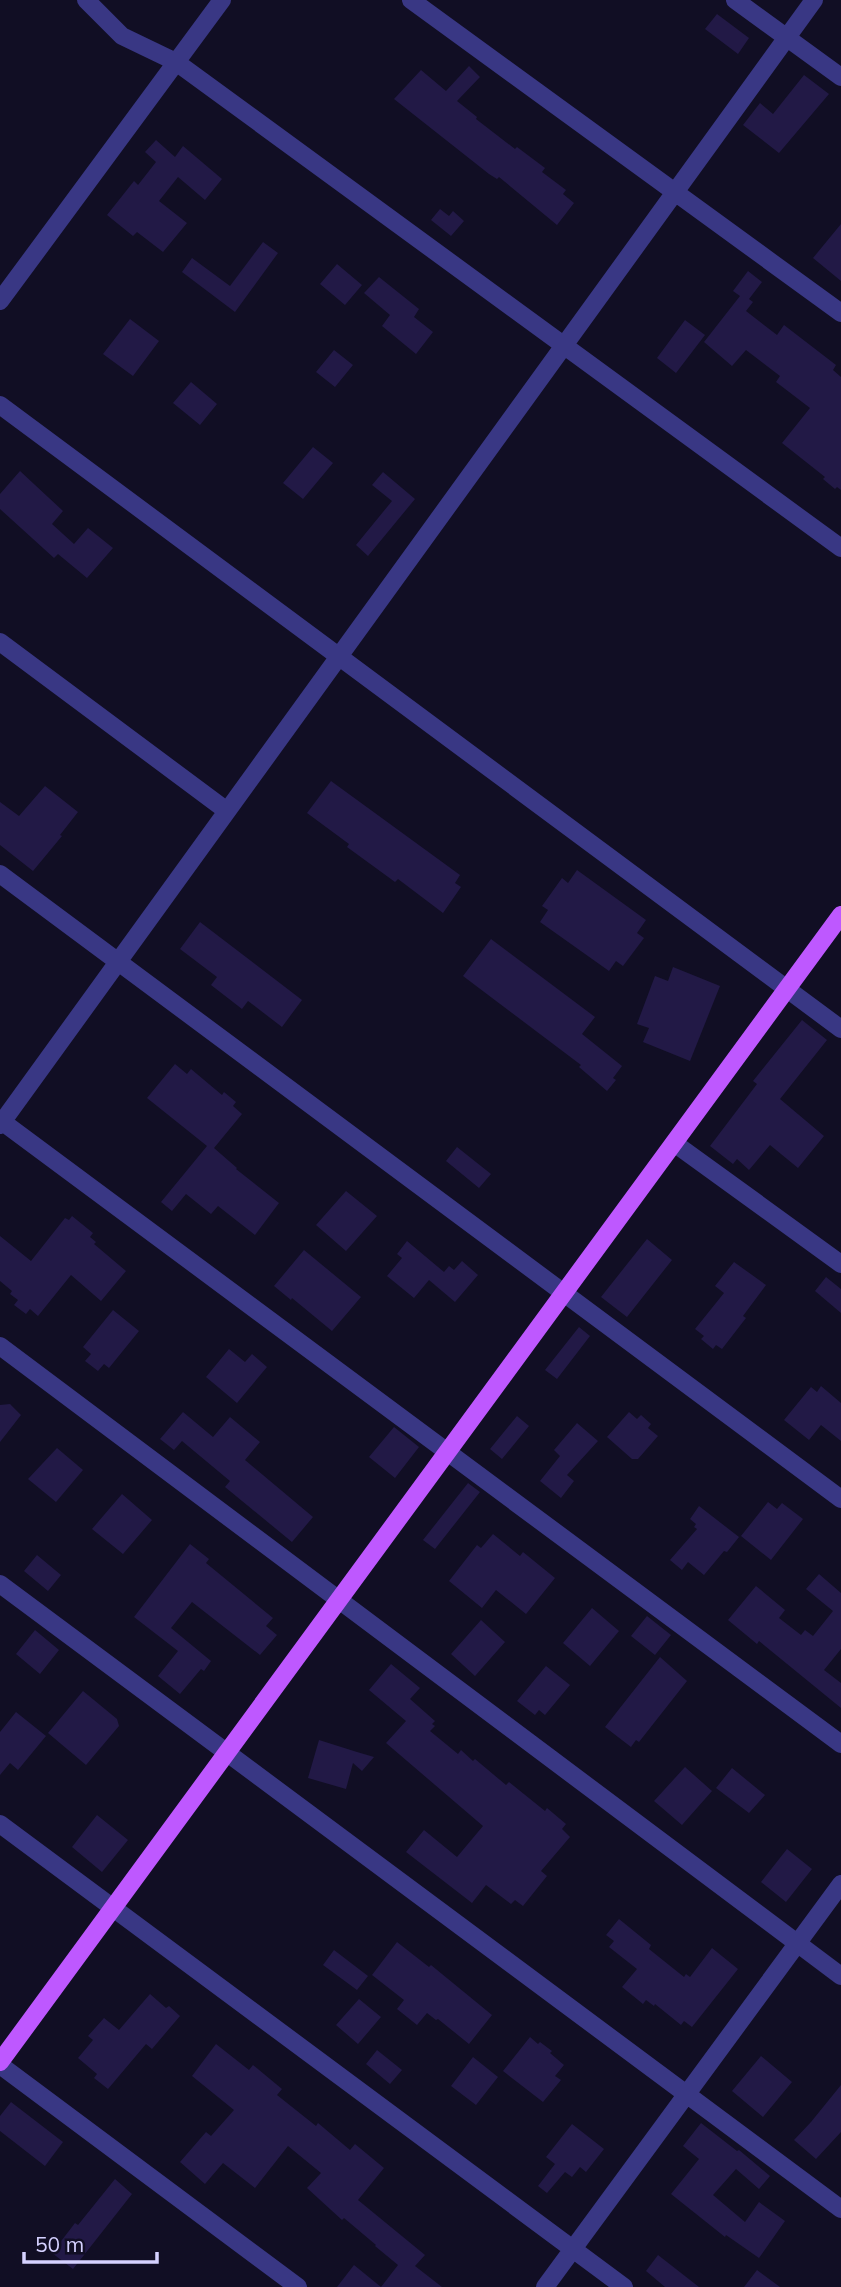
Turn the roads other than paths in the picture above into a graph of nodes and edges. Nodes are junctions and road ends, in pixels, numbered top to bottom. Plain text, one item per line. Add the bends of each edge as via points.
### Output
1 (86, 0) edge
2 (222, 0) edge
3 (411, 0) edge
4 (735, 0) edge
5 (814, 0) edge
6 (786, 37) junction
7 (176, 62) junction
8 (841, 77) edge
9 (675, 192) junction
10 (0, 301) edge
11 (841, 313) edge
12 (564, 345) junction
13 (0, 405) edge
14 (841, 548) edge
15 (0, 642) edge
16 (338, 657) junction
17 (227, 811) junction
18 (0, 874) edge
19 (841, 915) edge
20 (118, 962) junction
21 (787, 989) junction
22 (841, 1029) edge
23 (1, 1122) edge
24 (674, 1143) junction
25 (841, 1264) edge
26 (564, 1293) junction
27 (0, 1346) edge
28 (447, 1452) junction
29 (841, 1499) edge
30 (0, 1584) edge
31 (338, 1600) junction
32 (841, 1744) edge
33 (226, 1753) junction
34 (0, 1824) edge
35 (841, 1884) edge
36 (113, 1908) junction
37 (797, 1944) junction
38 (841, 1976) edge
39 (0, 2064) edge
40 (687, 2095) junction
41 (841, 2210) edge
42 (573, 2249) junction
43 (299, 2287) edge
44 (545, 2287) edge
45 (624, 2287) edge

1 - 7 street via 122,36
2 - 7 street
3 - 9 street
4 - 6 street
5 - 6 street
6 - 8 street
6 - 9 street
7 - 10 street
7 - 12 street
9 - 11 street
9 - 12 street
12 - 14 street
12 - 16 street
13 - 16 street
15 - 17 street
16 - 17 street
16 - 21 street
17 - 20 street
18 - 20 street
19 - 21 main road
20 - 23 street
20 - 26 street
21 - 22 street
21 - 24 main road
23 - 28 street
24 - 25 street
24 - 26 main road
26 - 28 main road
26 - 29 street
27 - 31 street
28 - 31 main road
28 - 32 street
30 - 33 street
31 - 33 main road
31 - 37 street
33 - 36 main road
33 - 40 street
34 - 36 street
35 - 37 street
36 - 39 main road
36 - 42 street
37 - 38 street
37 - 40 street
39 - 43 street
40 - 41 street
40 - 42 street
42 - 44 street
42 - 45 street

